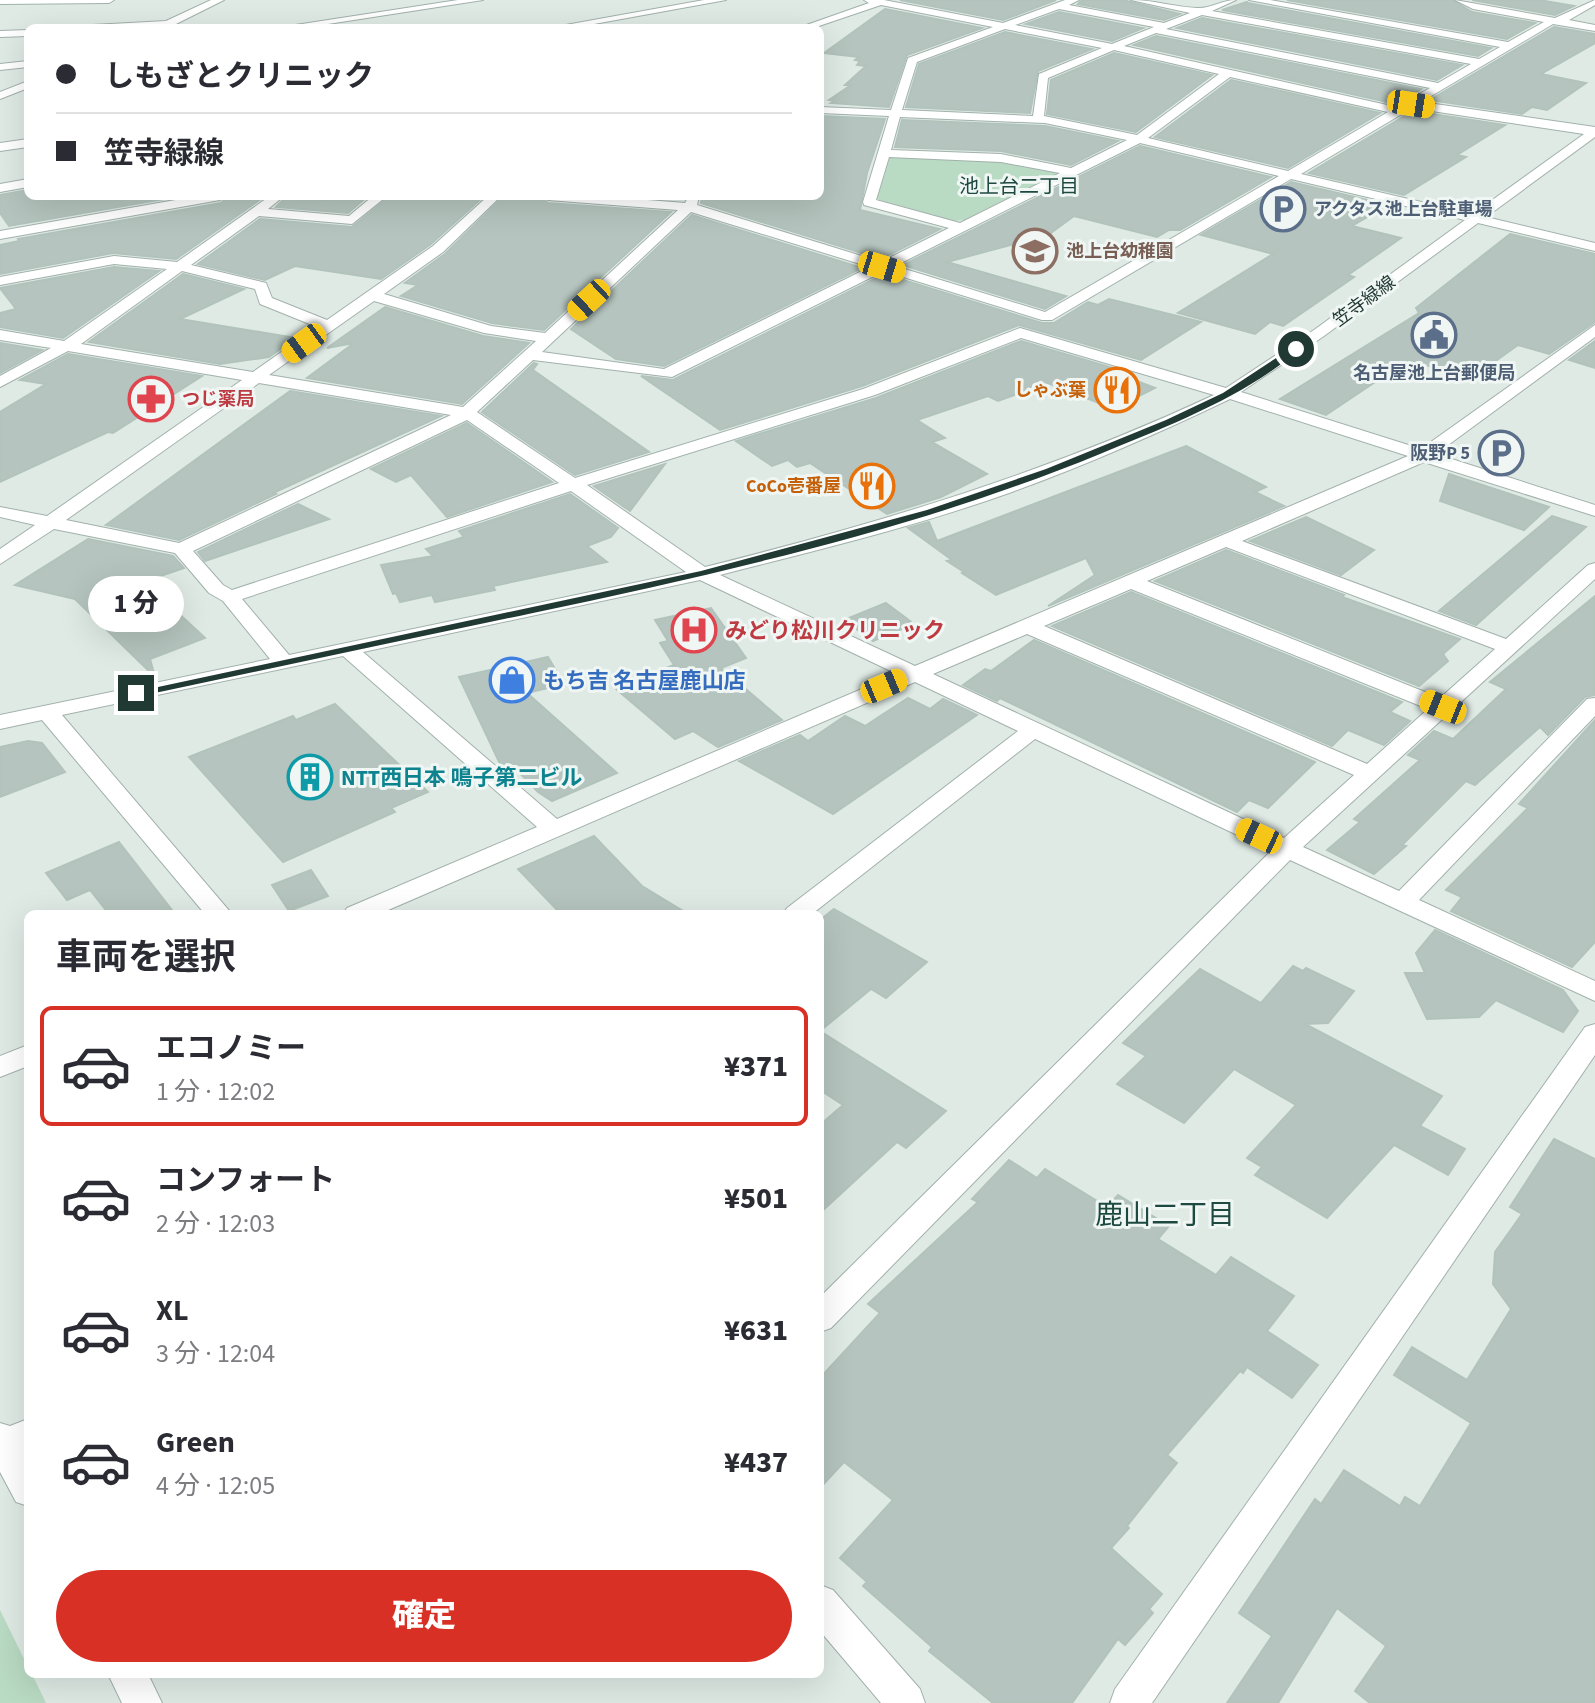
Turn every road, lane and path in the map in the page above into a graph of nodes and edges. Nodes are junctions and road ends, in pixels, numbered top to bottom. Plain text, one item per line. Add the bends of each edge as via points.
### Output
1 (109, 0) edge
2 (219, 0) edge
3 (478, 0) edge
4 (652, 0) edge
5 (721, 0) edge
6 (869, 0) edge
7 (1074, 0) edge
8 (1136, 0) edge
9 (1231, 0) edge
10 (1254, 0) edge
11 (1460, 0) edge
12 (0, 1) edge
13 (1595, 1) edge
14 (881, 2) junction
15 (1058, 6) junction
16 (1202, 12) junction
17 (641, 15) junction
18 (1558, 20) junction
19 (168, 24) edge
20 (309, 24) edge
21 (581, 24) edge
22 (635, 24) edge
23 (815, 24) edge
24 (1004, 26) junction
25 (1159, 28) junction
26 (1595, 28) edge
27 (24, 33) edge
28 (0, 34) edge
29 (1512, 46) junction
30 (1113, 47) junction
31 (1484, 63) junction
32 (24, 64) edge
33 (0, 67) edge
34 (1228, 73) junction
35 (24, 86) edge
36 (1441, 87) junction
37 (0, 96) edge
38 (1411, 104) junction
39 (14, 105) dead end
40 (0, 107) edge
41 (824, 110) edge
42 (1397, 111) junction
43 (896, 114) junction
44 (1038, 119) junction
45 (1595, 132) edge
46 (1139, 139) junction
47 (24, 144) edge
48 (0, 147) edge
49 (883, 153) junction
50 (1071, 172) junction
51 (1290, 175) junction
52 (24, 184) edge
53 (0, 188) edge
54 (197, 200) edge
55 (272, 200) edge
56 (376, 200) edge
57 (491, 200) edge
58 (663, 200) edge
59 (692, 201) edge
60 (256, 212) junction
61 (1477, 219) junction
62 (961, 227) junction
63 (0, 235) edge
64 (1595, 247) edge
65 (177, 266) junction
66 (882, 267) junction
67 (0, 281) edge
68 (371, 295) junction
69 (1047, 317) junction
70 (328, 326) junction
71 (1595, 330) edge
72 (1020, 333) junction
73 (0, 335) edge
74 (549, 338) junction
75 (69, 346) junction
76 (530, 355) junction
77 (257, 377) junction
78 (0, 382) edge
79 (1226, 395) junction
80 (467, 413) junction
81 (1423, 456) junction
82 (573, 484) junction
83 (1595, 511) edge
84 (0, 512) edge
85 (51, 522) junction
86 (1226, 541) junction
87 (181, 549) junction
88 (0, 558) edge
89 (1595, 569) edge
90 (702, 574) junction
91 (1129, 581) junction
92 (230, 597) junction
93 (1026, 626) junction
94 (1510, 647) junction
95 (348, 649) junction
96 (285, 663) junction
97 (912, 674) junction
98 (1595, 704) edge
99 (1443, 707) junction
100 (47, 712) junction
101 (0, 722) edge
102 (1032, 731) junction
103 (1370, 774) junction
104 (553, 828) junction
105 (1287, 849) junction
106 (1402, 903) junction
107 (216, 910) edge
108 (365, 910) edge
109 (801, 910) edge
110 (1595, 992) edge
111 (1595, 1034) edge
112 (24, 1057) edge
113 (0, 1067) edge
114 (824, 1314) edge
115 (11, 1440) edge
116 (24, 1478) edge
117 (824, 1608) edge
118 (129, 1678) edge
119 (143, 1703) edge
120 (906, 1703) edge
121 (1129, 1703) edge

1 - 12 street
2 - 19 street
3 - 20 street
4 - 17 street
5 - 17 street
6 - 14 street
7 - 15 street
8 - 16 street
9 - 16 street
10 - 29 street
11 - 18 street
13 - 18 street
14 - 23 street
14 - 24 street
15 - 24 street
15 - 25 street
16 - 25 street
16 - 31 street
17 - 21 street
17 - 22 street
18 - 26 street
18 - 29 street
24 - 30 street
24 - 43 street via 912,60
25 - 30 street
25 - 36 street
27 - 28 street
29 - 31 street
30 - 34 street
30 - 44 street via 1043,76
31 - 36 street
32 - 33 street
34 - 42 street
34 - 46 street
35 - 37 street
36 - 38 street
38 - 42 street
38 - 45 street
39 - 40 street
41 - 43 street
42 - 51 street
43 - 44 street
43 - 49 street
44 - 46 street
45 - 61 street, 笠寺緑線
46 - 50 street
46 - 51 street
47 - 48 street
49 - 50 street via 1001,158
49 - 62 street via 869,202
50 - 62 street
51 - 61 street
51 - 69 street
52 - 53 street
54 - 63 street
55 - 60 street
56 - 60 street via 352,220
57 - 68 street via 438,249
58 - 59 street
59 - 66 street
59 - 74 street
60 - 65 street
61 - 64 street
61 - 79 street, 笠寺緑線
62 - 66 street
65 - 67 street via 114,260
65 - 70 street via 261,286 265,301
65 - 75 street
66 - 69 street
66 - 76 street via 666,374
68 - 70 street
68 - 74 street via 489,330
69 - 72 street
70 - 77 street
71 - 81 street
72 - 79 street
72 - 82 street via 869,392
73 - 75 street
74 - 76 street
75 - 77 street
75 - 78 street
76 - 80 street
77 - 80 street
77 - 85 street
79 - 81 street
79 - 90 street, 笠寺緑線 via 1005,488
80 - 82 street
80 - 87 street
81 - 83 street
81 - 86 street
82 - 90 street
82 - 92 street
84 - 85 street
85 - 87 street
85 - 88 street
86 - 91 street
86 - 94 street
87 - 92 street via 216,589
89 - 94 street
90 - 95 street, 笠寺緑線
90 - 97 street
91 - 93 street
91 - 99 street
92 - 96 street
93 - 97 street
93 - 103 street
94 - 99 street
95 - 96 street, 笠寺緑線
95 - 104 street
96 - 100 street, 笠寺緑線
97 - 102 street
97 - 104 street
98 - 106 street
99 - 103 street
100 - 101 street, 笠寺緑線
100 - 107 street
102 - 105 street
102 - 109 street
103 - 105 street
104 - 108 street
105 - 106 street
105 - 114 street
106 - 110 street
111 - 121 street
112 - 113 street
115 - 116 street
117 - 120 street
118 - 119 street

